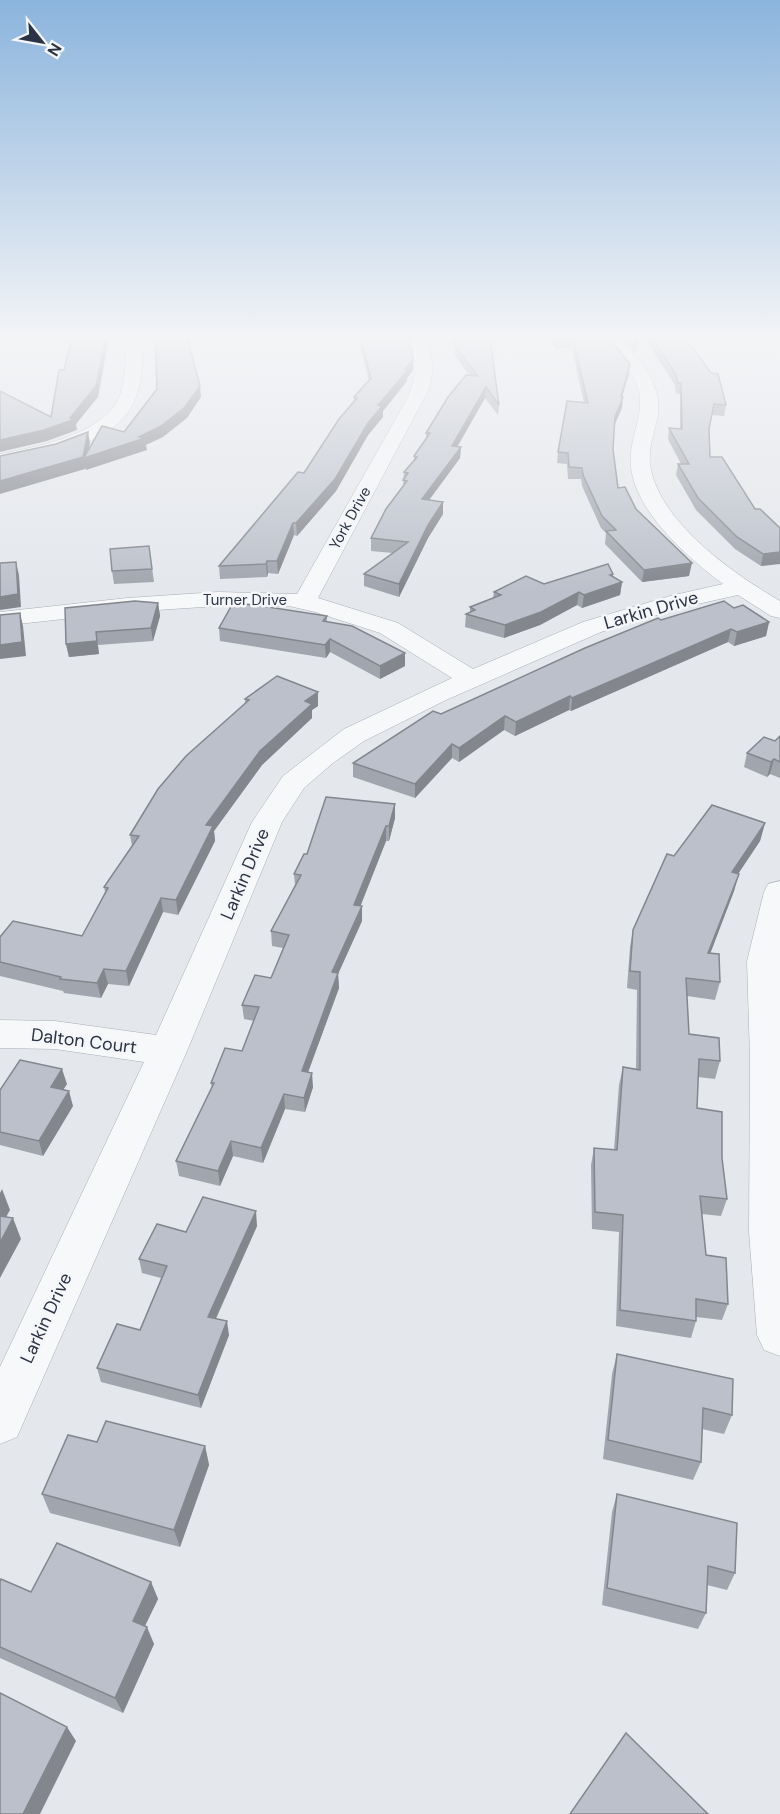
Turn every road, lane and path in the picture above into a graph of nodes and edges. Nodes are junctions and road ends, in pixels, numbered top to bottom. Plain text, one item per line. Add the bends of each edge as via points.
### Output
1 (106, 422) edge
2 (403, 422) edge
3 (648, 422) edge
4 (0, 460) edge
5 (741, 587) junction
6 (304, 602) junction
7 (780, 611) edge
8 (0, 619) edge
9 (471, 680) junction
10 (780, 892) edge
11 (0, 1034) edge
12 (168, 1052) junction
13 (780, 1335) edge
14 (0, 1420) edge

1 - 4 street via 54,447
2 - 6 street, York Drive
3 - 5 street via 639,451 645,485 679,535
5 - 7 street
5 - 9 street, Larkin Drive via 592,627
6 - 8 street, Turner Drive via 218,598
6 - 9 street, Turner Drive via 389,628
9 - 12 street, Larkin Drive via 354,735 294,782 267,822
10 - 13 street via 764,961 770,1232
11 - 12 street, Dalton Court via 55,1035
12 - 14 street, Larkin Drive

